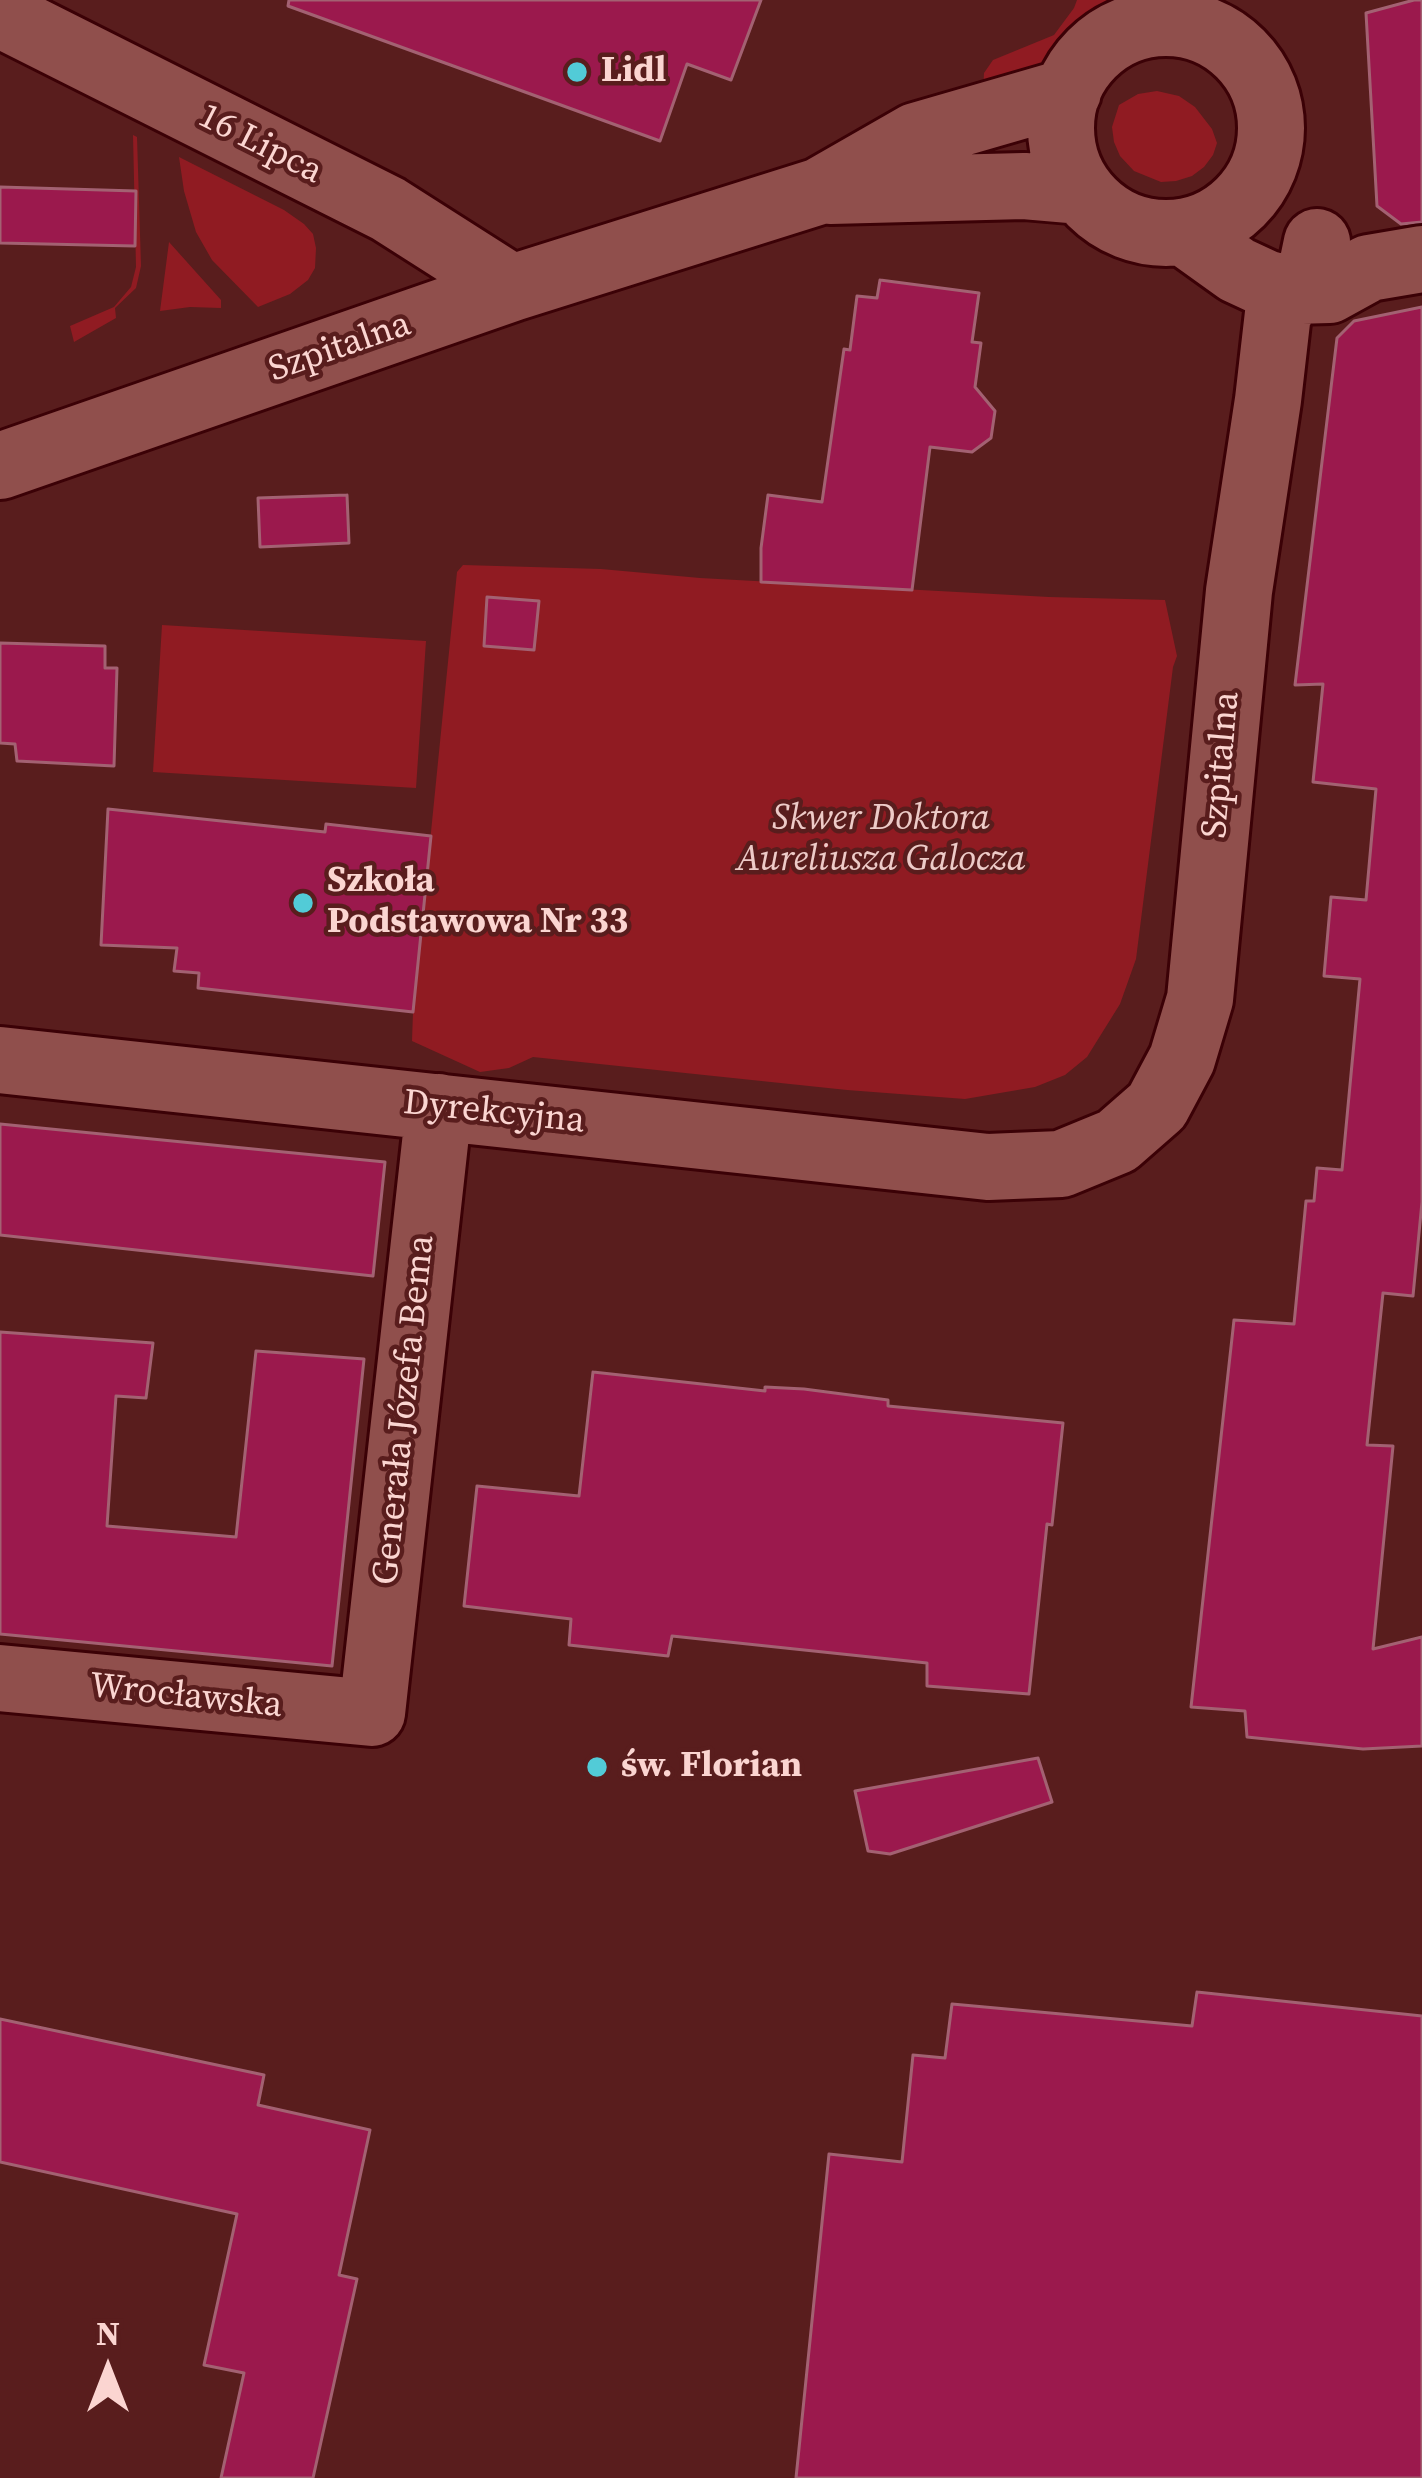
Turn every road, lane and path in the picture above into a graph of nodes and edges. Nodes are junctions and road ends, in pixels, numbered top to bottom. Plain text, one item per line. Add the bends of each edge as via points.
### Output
1 (1254, 0) edge
2 (1160, 12) edge
3 (0, 14) edge
4 (1252, 68) junction
5 (1068, 92) junction
6 (1260, 176) junction
7 (820, 191) junction
8 (1082, 191) junction
9 (1184, 232) junction
10 (1350, 265) edge
11 (512, 288) junction
12 (0, 466) edge
13 (0, 1060) edge
14 (439, 1107) junction
15 (988, 1167) joint
16 (0, 1678) edge
17 (372, 1713) joint

1 - 4 street
2 - 4 street via 1216,36
2 - 5 street via 1094,52
3 - 11 street, 16 Lipca via 388,208
4 - 6 street via 1271,112
5 - 7 street, Szpitalna via 916,136
5 - 8 street via 1062,144
6 - 9 street via 1228,213
6 - 10 street via 1276,201
7 - 8 street, Szpitalna
7 - 11 street, Szpitalna
8 - 9 street via 1120,223
9 - 10 street via 1265,284
10 - 15 street, Szpitalna via 1278,313 1239,591 1200,999 1182,1059 1157,1106 1117,1141 1061,1164
11 - 12 street, Szpitalna
13 - 14 street, Dyrekcyjna
14 - 15 street, Dyrekcyjna
14 - 17 street, Generała Józefa Bema
16 - 17 street, Wrocławska

